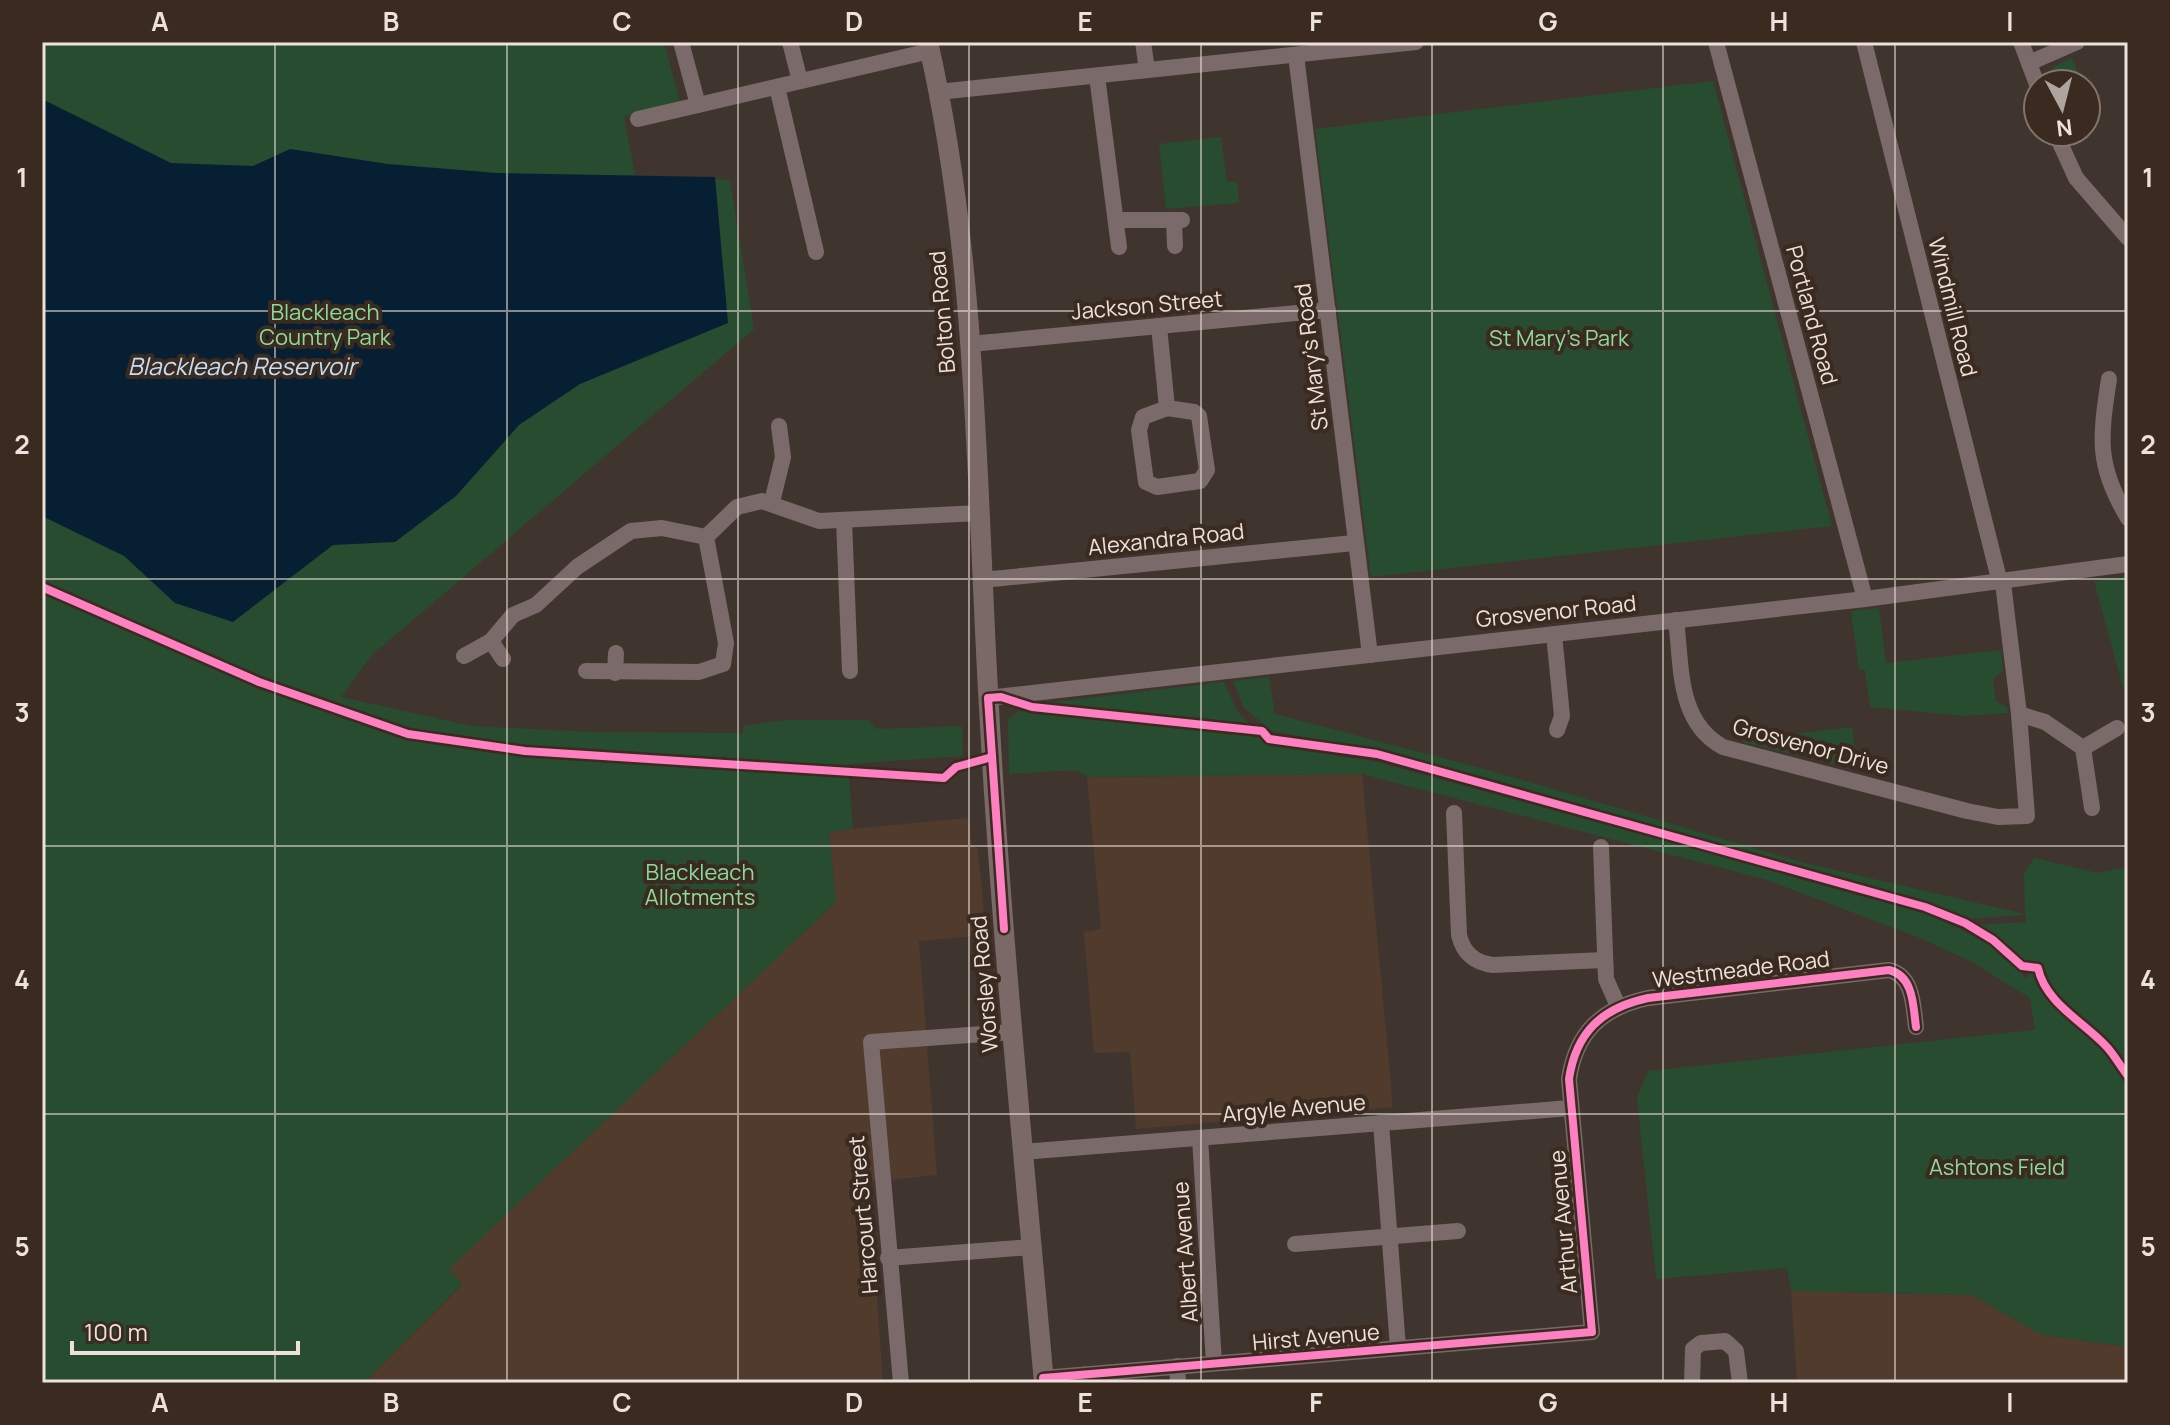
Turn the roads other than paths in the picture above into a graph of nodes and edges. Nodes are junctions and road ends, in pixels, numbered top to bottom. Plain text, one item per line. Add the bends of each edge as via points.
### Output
1 (681, 42) edge
2 (790, 42) edge
3 (1143, 42) edge
4 (1416, 42) edge
5 (1716, 42) edge
6 (1864, 42) edge
7 (2021, 42) edge
8 (2077, 42) edge
9 (929, 46) edge
10 (1296, 55) junction
11 (2029, 63) junction
12 (2031, 68) edge
13 (1147, 70) junction
14 (1097, 76) junction
15 (800, 81) junction
16 (777, 87) junction
17 (938, 92) junction
18 (698, 105) junction
19 (638, 119) dead end
20 (2062, 148) edge
21 (1117, 220) junction
22 (2128, 238) edge
23 (1175, 246) dead end
24 (1119, 247) dead end
25 (816, 252) dead end
26 (1328, 310) junction
27 (1159, 326) junction
28 (970, 344) junction
29 (2109, 379) dead end
30 (1167, 408) junction
31 (777, 423) dead end
32 (772, 502) junction
33 (979, 513) junction
34 (2128, 518) edge
35 (844, 520) junction
36 (706, 537) junction
37 (1354, 543) junction
38 (2128, 564) edge
39 (982, 580) junction
40 (2001, 583) junction
41 (1865, 599) junction
42 (1676, 620) junction
43 (1554, 634) junction
44 (491, 641) junction
45 (616, 653) dead end
46 (1370, 655) junction
47 (464, 656) dead end
48 (503, 659) dead end
49 (586, 671) dead end
50 (851, 671) dead end
51 (615, 673) junction
52 (988, 705) junction
53 (2019, 714) junction
54 (2117, 728) dead end
55 (1557, 730) dead end
56 (2083, 748) junction
57 (2091, 811) dead end
58 (2027, 816) joint
59 (1458, 822) dead end
60 (1606, 855) dead end
61 (1605, 960) junction
62 (1618, 1006) junction
63 (1919, 1017) dead end
64 (1012, 1032) junction
65 (1570, 1108) junction
66 (1381, 1123) junction
67 (1200, 1138) junction
68 (1022, 1152) junction
69 (1458, 1231) dead end
70 (1390, 1236) junction
71 (1295, 1244) dead end
72 (1031, 1247) junction
73 (888, 1258) junction
74 (1592, 1332) joint
75 (1398, 1348) junction
76 (1214, 1363) junction
77 (1178, 1375) edge
78 (1043, 1380) edge
79 (901, 1383) edge
80 (1692, 1383) edge
81 (1740, 1383) edge

1 - 18 street
2 - 15 street
3 - 13 street
4 - 10 street
5 - 41 street, Portland Road
6 - 40 street, Windmill Road
7 - 11 street
8 - 11 street
9 - 15 street
9 - 17 main road, Bolton Road
10 - 13 street
10 - 26 street, St Mary's Road
11 - 12 street
13 - 14 street
14 - 17 street
14 - 21 street
15 - 16 street
16 - 18 street
16 - 25 street via 815,216
17 - 28 main road, Bolton Road via 959,224
18 - 19 street
20 - 22 street via 2076,178
21 - 23 street via 1178,220
21 - 24 street
26 - 27 street, Jackson Street
26 - 37 street, St Mary's Road
27 - 28 street, Jackson Street
27 - 30 street
28 - 33 main road, Bolton Road
29 - 34 street via 2098,404 2102,459 2112,492
30 - 30 street via 1199,416 1207,470 1200,481 1157,487 1146,482 1139,430 1143,417
31 - 32 street via 783,457
32 - 35 street via 808,520
32 - 36 street via 737,507
33 - 35 street
33 - 39 main road, Bolton Road
35 - 50 street
36 - 44 street via 662,528 631,531 577,567 536,605 513,615
36 - 51 street via 730,669
37 - 39 street, Alexandra Road
37 - 46 street, St Mary's Road
38 - 40 street, Grosvenor Road
39 - 52 main road, Worsley Road
40 - 41 street, Grosvenor Road
40 - 53 street, Windmill Road
41 - 42 street, Grosvenor Road
42 - 43 street, Grosvenor Road
42 - 58 street, Grosvenor Drive via 1687,709 1701,732 1723,747 1967,811
43 - 46 street, Grosvenor Road
43 - 55 street via 1562,716
44 - 47 street
44 - 48 street
45 - 51 street
46 - 52 street, Grosvenor Road
49 - 51 street
52 - 64 main road, Worsley Road
53 - 56 street via 2045,722
53 - 58 street, Windmill Road
54 - 56 street
56 - 57 street
59 - 61 street via 1459,935 1465,951 1493,965
60 - 61 street
61 - 62 street via 1606,979
62 - 63 street, Westmeade Road via 1889,970 1904,977
62 - 65 street, Westmeade Road via 1593,1023 1576,1047
64 - 68 main road, Worsley Road
64 - 73 street, Harcourt Street via 871,1042
65 - 66 street, Argyle Avenue
65 - 74 street, Arthur Avenue
66 - 67 street, Argyle Avenue
66 - 70 street
67 - 68 street, Argyle Avenue
67 - 76 street, Albert Avenue
68 - 72 main road, Worsley Road
69 - 70 street
70 - 71 street
70 - 75 street
72 - 73 street
72 - 78 main road, Worsley Road
73 - 79 street, Harcourt Street
74 - 75 street, Hirst Avenue
75 - 76 street, Hirst Avenue
76 - 77 street, Hirst Avenue
77 - 78 street, Hirst Avenue
80 - 81 street via 1693,1349 1725,1341 1736,1351

